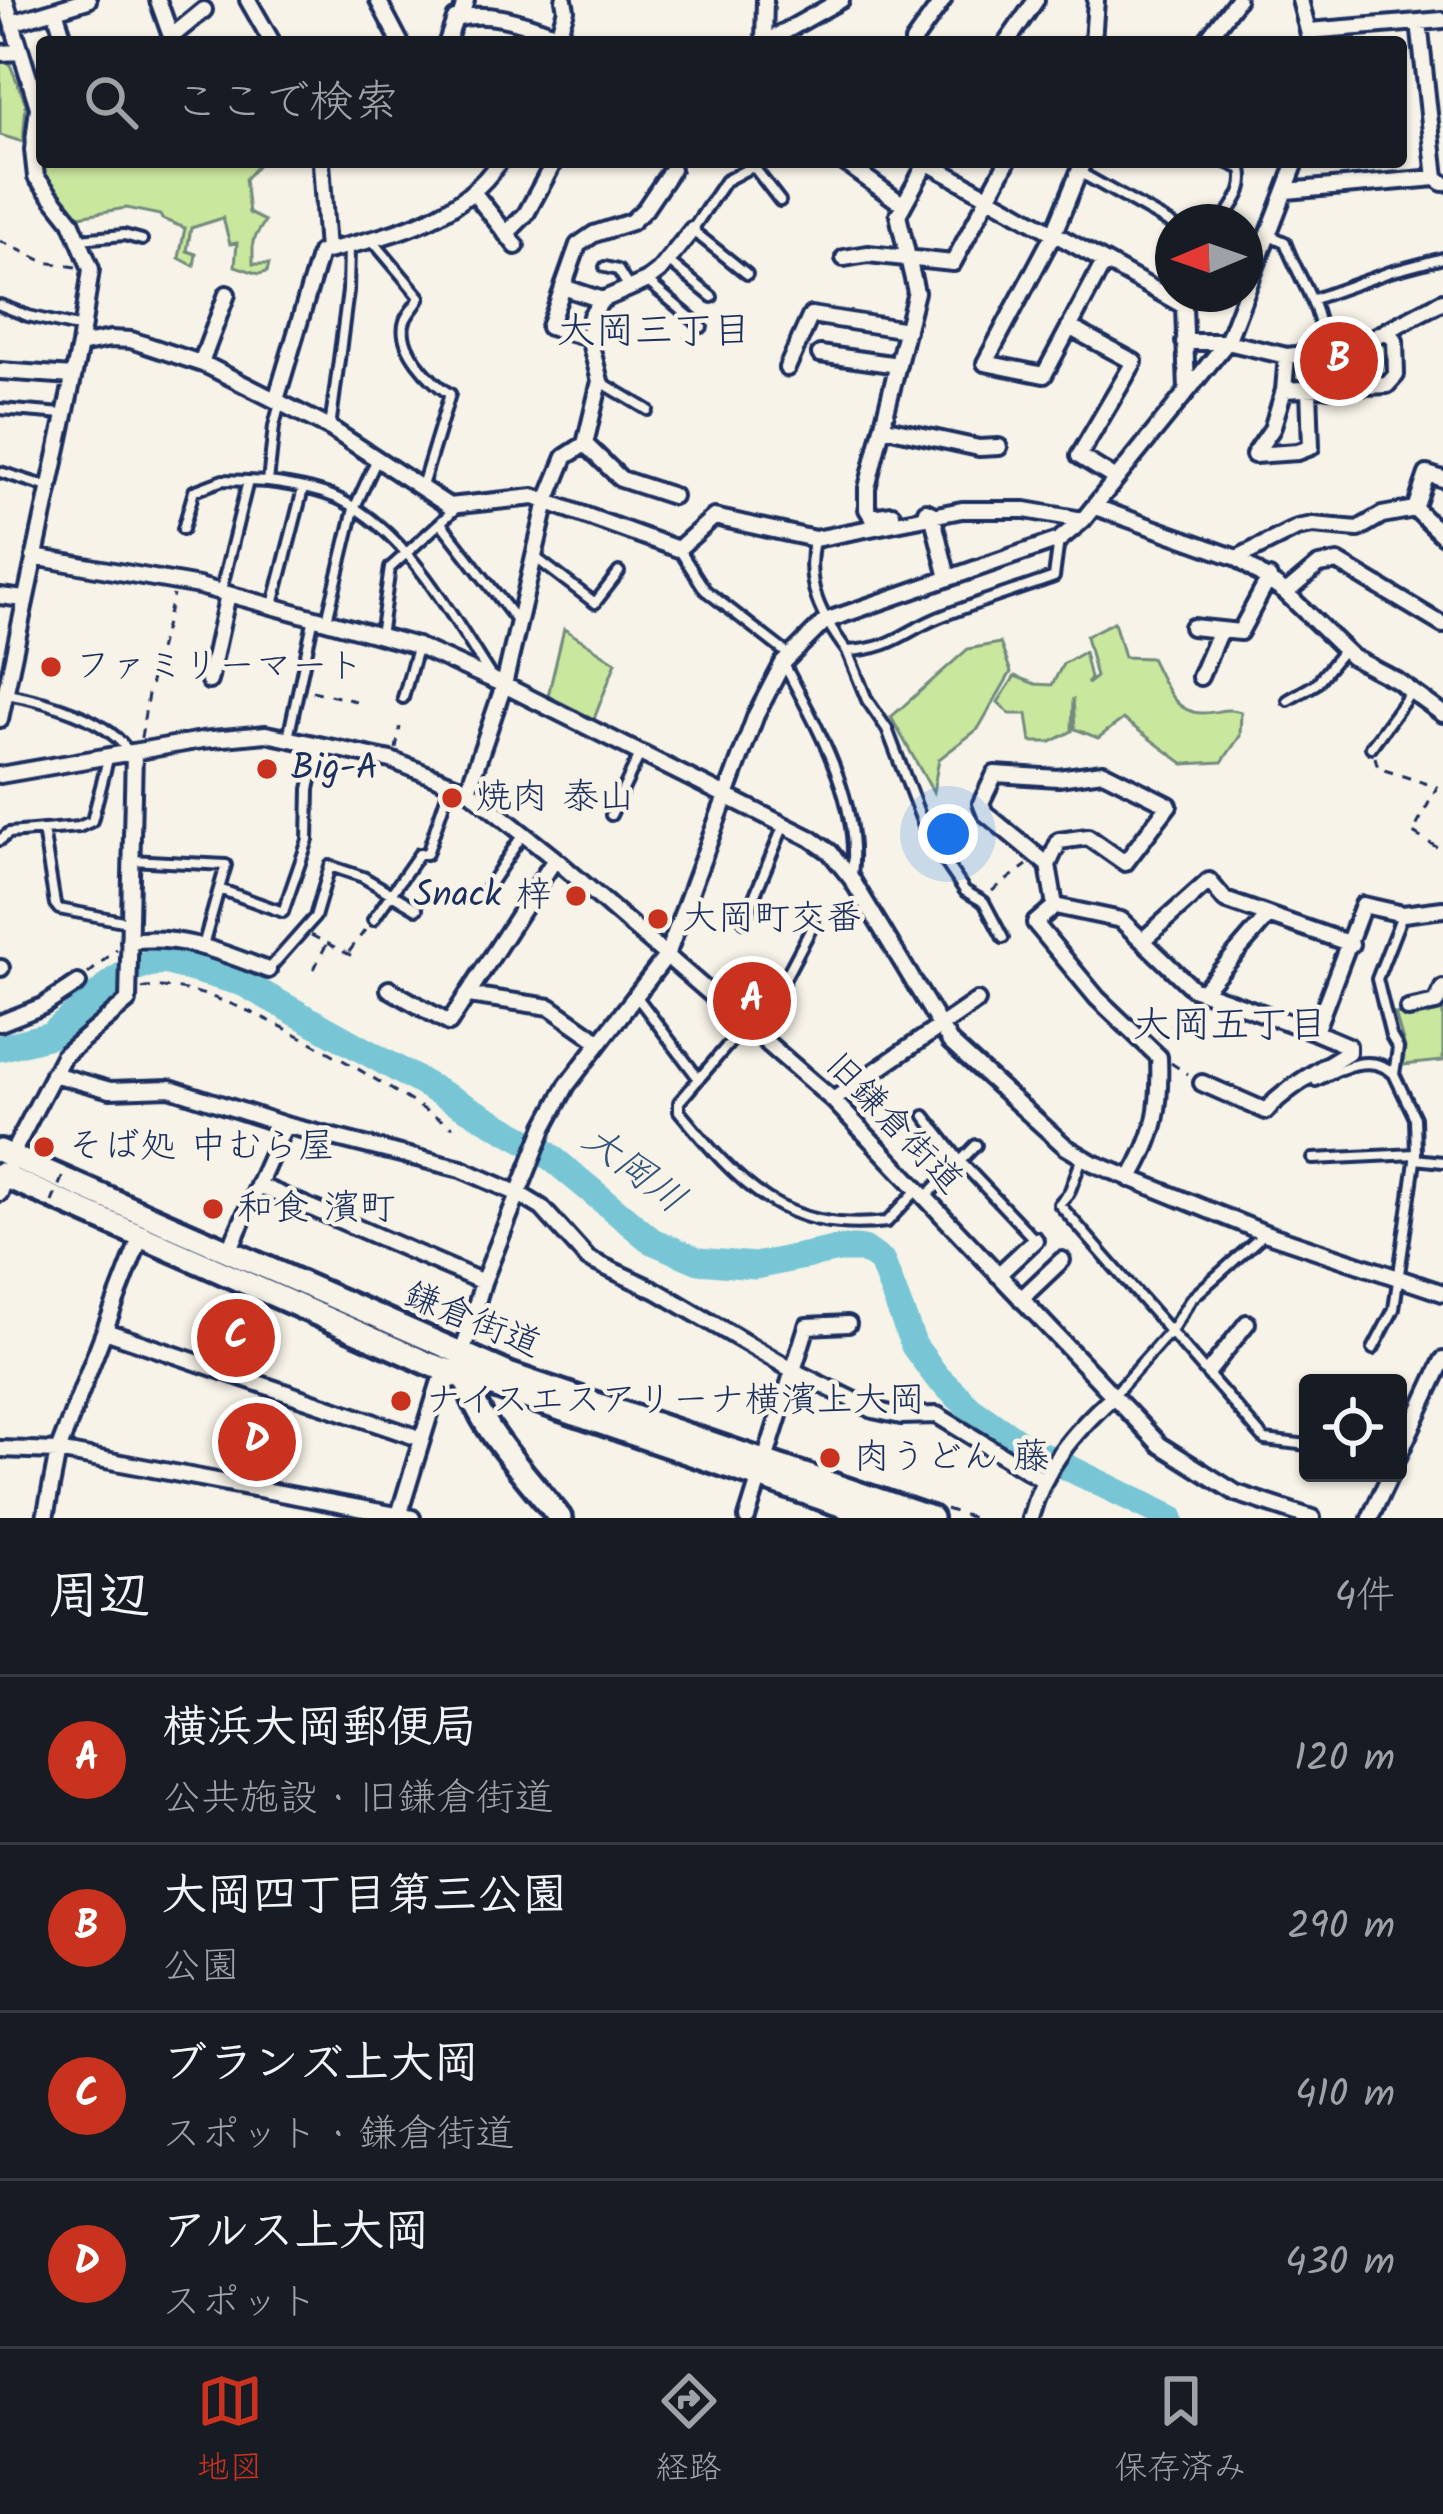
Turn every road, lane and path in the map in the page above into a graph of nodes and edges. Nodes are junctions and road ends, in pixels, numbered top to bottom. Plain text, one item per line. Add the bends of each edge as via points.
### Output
1 (4, 0) edge
2 (88, 0) edge
3 (158, 0) edge
4 (248, 0) edge
5 (466, 0) edge
6 (564, 0) edge
7 (765, 0) edge
8 (841, 0) edge
9 (943, 0) edge
10 (1036, 0) edge
11 (1096, 0) edge
12 (1238, 0) edge
13 (1300, 0) edge
14 (380, 2) edge
15 (198, 9) edge
16 (55, 10) junction
17 (460, 18) junction
18 (1443, 20) edge
19 (12, 22) junction
20 (1419, 22) junction
21 (786, 31) junction
22 (62, 36) edge
23 (171, 36) edge
24 (175, 36) edge
25 (269, 36) edge
26 (397, 36) edge
27 (449, 36) edge
28 (552, 36) edge
29 (558, 36) edge
30 (765, 36) edge
31 (776, 36) edge
32 (793, 36) edge
33 (918, 36) edge
34 (1011, 36) edge
35 (1093, 36) edge
36 (1210, 36) edge
37 (1310, 36) edge
38 (21, 52) junction
39 (0, 53) edge
40 (36, 101) edge
41 (36, 124) edge
42 (321, 168) edge
43 (494, 168) edge
44 (551, 168) edge
45 (747, 168) edge
46 (757, 168) edge
47 (852, 168) edge
48 (923, 168) edge
49 (936, 168) edge
50 (1004, 168) edge
51 (1084, 168) edge
52 (1240, 168) edge
53 (1294, 168) edge
54 (672, 169) dead end
55 (1440, 180) edge
56 (1286, 191) junction
57 (474, 193) junction
58 (988, 198) junction
59 (780, 201) dead end
60 (902, 204) junction
61 (1236, 204) edge
62 (1155, 213) edge
63 (692, 230) junction
64 (1053, 235) junction
65 (1269, 235) junction
66 (79, 239) junction
67 (142, 240) dead end
68 (372, 240) junction
69 (0, 241) edge
70 (349, 246) junction
71 (327, 251) junction
72 (844, 258) dead end
73 (1443, 258) edge
74 (910, 260) junction
75 (668, 261) junction
76 (1104, 262) junction
77 (90, 267) junction
78 (605, 267) dead end
79 (747, 274) dead end
80 (646, 281) junction
81 (1155, 285) edge
82 (563, 287) junction
83 (630, 290) junction
84 (227, 294) dead end
85 (712, 297) dead end
86 (1314, 299) junction
87 (602, 300) junction
88 (1443, 301) edge
89 (0, 305) edge
90 (1187, 312) edge
91 (702, 327) dead end
92 (82, 328) junction
93 (1069, 328) junction
94 (908, 330) junction
95 (1388, 331) junction
96 (589, 338) junction
97 (1184, 342) junction
98 (1227, 342) junction
99 (80, 345) junction
100 (1322, 352) junction
101 (820, 354) dead end
102 (1287, 356) junction
103 (201, 363) junction
104 (898, 365) junction
105 (787, 368) dead end
106 (0, 371) edge
107 (73, 376) junction
108 (600, 381) junction
109 (1284, 389) junction
110 (1310, 389) junction
111 (1187, 391) junction
112 (278, 401) junction
113 (0, 409) edge
114 (648, 410) dead end
115 (64, 414) junction
116 (882, 427) junction
117 (330, 428) junction
118 (585, 444) junction
119 (999, 447) dead end
120 (376, 461) junction
121 (0, 472) edge
122 (1116, 478) junction
123 (1443, 478) edge
124 (248, 481) junction
125 (268, 482) junction
126 (48, 487) junction
127 (421, 488) junction
128 (303, 489) junction
129 (674, 496) dead end
130 (547, 501) junction
131 (1095, 506) junction
132 (456, 508) junction
133 (354, 509) junction
134 (1415, 509) junction
135 (932, 514) junction
136 (1083, 520) junction
137 (441, 523) junction
138 (182, 530) dead end
139 (1443, 536) edge
140 (814, 539) junction
141 (1059, 540) junction
142 (678, 549) junction
143 (404, 554) junction
144 (34, 556) junction
145 (535, 556) junction
146 (1237, 558) junction
147 (619, 572) dead end
148 (948, 578) junction
149 (1269, 578) junction
150 (176, 582) junction
151 (224, 593) junction
152 (1286, 593) junction
153 (0, 596) edge
154 (24, 599) junction
155 (273, 607) junction
156 (320, 618) junction
157 (825, 621) junction
158 (520, 625) junction
159 (1443, 625) edge
160 (1192, 627) dead end
161 (1220, 630) junction
162 (380, 636) junction
163 (417, 646) junction
164 (1344, 650) junction
165 (847, 651) junction
166 (787, 659) junction
167 (1200, 677) dead end
168 (209, 681) dead end
169 (499, 682) junction
170 (299, 688) junction
171 (1412, 690) junction
172 (4, 691) edge
173 (403, 698) dead end
174 (1288, 700) dead end
175 (356, 701) dead end
176 (1443, 714) edge
177 (0, 719) edge
178 (400, 727) dead end
179 (288, 738) junction
180 (319, 744) junction
181 (1371, 747) joint
182 (135, 753) junction
183 (640, 754) junction
184 (108, 758) junction
185 (393, 761) junction
186 (0, 775) edge
187 (451, 782) junction
188 (468, 790) junction
189 (726, 796) junction
190 (611, 815) dead end
191 (784, 825) junction
192 (43, 830) junction
193 (523, 833) junction
194 (0, 840) edge
195 (1443, 850) edge
196 (555, 859) junction
197 (130, 860) junction
198 (1043, 861) junction
199 (851, 878) junction
200 (219, 889) junction
201 (486, 890) dead end
202 (393, 892) junction
203 (984, 902) junction
204 (1055, 906) junction
205 (418, 908) dead end
206 (1443, 909) edge
207 (1403, 914) junction
208 (1268, 916) junction
209 (373, 920) joint
210 (744, 921) dead end
211 (129, 922) junction
212 (814, 923) dead end
213 (304, 931) junction
214 (1003, 938) dead end
215 (1143, 940) junction
216 (327, 943) junction
217 (1351, 944) junction
218 (129, 945) junction
219 (203, 946) junction
220 (667, 956) junction
221 (314, 969) dead end
222 (268, 970) joint
223 (78, 983) joint
224 (1443, 988) edge
225 (389, 989) dead end
226 (130, 990) junction
227 (1202, 991) junction
228 (469, 995) junction
229 (637, 998) junction
230 (976, 1000) dead end
231 (1408, 1009) dead end
232 (0, 1023) edge
233 (748, 1026) junction
234 (938, 1027) junction
235 (1315, 1032) junction
236 (600, 1042) junction
237 (1150, 1048) junction
238 (1167, 1060) dead end
239 (53, 1074) junction
240 (1394, 1074) junction
241 (699, 1079) junction
242 (1316, 1082) dead end
243 (1202, 1083) joint
244 (833, 1100) junction
245 (925, 1116) dead end
246 (285, 1125) junction
247 (453, 1127) dead end
248 (976, 1145) dead end
249 (1416, 1156) junction
250 (1082, 1157) junction
251 (1313, 1159) dead end
252 (960, 1161) junction
253 (1443, 1162) edge
254 (58, 1167) dead end
255 (4, 1170) edge
256 (64, 1174) dead end
257 (76, 1174) dead end
258 (1130, 1179) junction
259 (258, 1185) junction
260 (519, 1193) junction
261 (921, 1194) junction
262 (52, 1202) dead end
263 (1265, 1233) junction
264 (141, 1237) junction
265 (1035, 1240) joint
266 (229, 1252) junction
267 (1062, 1260) dead end
268 (998, 1275) junction
269 (1395, 1278) junction
270 (483, 1282) junction
271 (1443, 1293) edge
272 (1021, 1299) junction
273 (1246, 1323) dead end
274 (848, 1324) dead end
275 (1172, 1329) junction
276 (105, 1331) junction
277 (1373, 1349) dead end
278 (1443, 1360) edge
279 (463, 1365) junction
280 (794, 1371) junction
281 (1209, 1371) junction
282 (1112, 1397) junction
283 (1407, 1438) edge
284 (422, 1439) junction
285 (1299, 1444) edge
286 (0, 1449) edge
287 (58, 1451) junction
288 (762, 1470) junction
289 (1044, 1478) junction
290 (1387, 1482) edge
291 (938, 1513) edge
292 (403, 1517) edge
293 (45, 1518) edge
294 (560, 1518) edge
295 (747, 1518) edge
296 (879, 1518) edge
297 (973, 1518) edge
298 (1030, 1518) edge
299 (1312, 1518) edge
300 (1370, 1518) edge

1 - 19 street
2 - 16 street
3 - 23 street
4 - 25 street
5 - 17 street
6 - 29 street
7 - 30 street
8 - 21 street
9 - 33 street
10 - 34 street
11 - 35 street
12 - 36 street
13 - 37 street
14 - 26 street
15 - 24 street
16 - 19 street
16 - 22 street
17 - 27 street
17 - 28 street via 506,18
18 - 20 street
19 - 38 street
20 - 37 street
20 - 55 street
21 - 31 street
21 - 32 street
38 - 39 street
38 - 40 street
41 - 66 street via 36,177
42 - 71 street
43 - 57 street
44 - 57 street via 511,240
45 - 63 lane via 725,181
46 - 59 lane
47 - 60 street
48 - 60 street
49 - 58 street
50 - 58 street
51 - 62 lane
51 - 64 street
52 - 61 lane
53 - 56 street
54 - 82 street via 631,222 578,245
55 - 56 street
56 - 65 street
57 - 68 street via 406,231
58 - 64 street
58 - 74 street via 953,263
60 - 74 street via 898,228
63 - 75 street
63 - 79 lane
64 - 76 street
64 - 93 street via 985,363 1044,375
65 - 86 lane via 1285,242
65 - 98 street
66 - 67 lane
66 - 77 street
68 - 70 street
68 - 127 lane via 420,297 405,337 429,378 450,394
69 - 77 path via 44,262
70 - 71 street
70 - 117 lane
71 - 112 street via 316,258
72 - 74 street
73 - 86 lane
74 - 94 street via 916,292
75 - 80 street
75 - 85 lane
76 - 81 street
76 - 93 street
77 - 92 street
78 - 83 lane via 618,270
80 - 83 street
80 - 91 lane
82 - 87 street
82 - 96 street via 549,327
83 - 87 street
84 - 103 street
86 - 100 lane
87 - 96 street
88 - 95 street
89 - 92 lane
90 - 97 street
92 - 99 street
93 - 122 street via 1134,362 1079,456
94 - 104 street
94 - 105 street via 811,315
95 - 100 street
95 - 110 street via 1396,375 1387,385
96 - 108 street
97 - 98 street
97 - 111 street
98 - 102 street
98 - 111 street
99 - 103 street via 130,340
99 - 107 street
100 - 102 street
101 - 104 street
102 - 109 street
103 - 112 street
104 - 116 street
106 - 107 street
107 - 115 street
108 - 114 lane
108 - 118 street
109 - 110 street
109 - 110 street via 1254,455 1310,447
111 - 122 street
112 - 117 street
112 - 125 lane
113 - 115 lane
115 - 126 street
116 - 119 street
116 - 135 street via 867,509 872,517
117 - 120 street
118 - 129 street via 621,479
118 - 130 street via 565,457
120 - 127 street
120 - 133 lane
121 - 126 lane
122 - 131 street
123 - 134 street via 1427,474
124 - 125 lane
124 - 138 lane via 194,491
124 - 151 lane
125 - 128 lane
126 - 144 street
127 - 132 street
128 - 133 lane
128 - 155 lane
130 - 132 street via 518,496
130 - 142 street
130 - 145 street
131 - 136 street
131 - 146 street
132 - 137 lane
133 - 143 lane
133 - 156 lane
134 - 139 street
134 - 146 street via 1358,529 1297,528
135 - 136 street via 1025,510
135 - 140 street
135 - 148 street
136 - 141 street
137 - 143 lane
137 - 158 lane
140 - 142 street via 714,517
140 - 157 lane via 809,575
141 - 148 street
141 - 165 lane via 1054,577 940,616 895,643
142 - 166 lane via 706,590
143 - 162 lane via 389,572
143 - 169 lane
144 - 150 street
144 - 154 street
145 - 147 lane via 595,603
145 - 158 street
146 - 149 street
148 - 157 street
149 - 152 street
149 - 161 street via 1240,632
150 - 151 street
150 - 182 path
151 - 155 street
151 - 168 street
152 - 159 street via 1319,565 1338,562
152 - 164 street
153 - 154 street
154 - 172 street
155 - 156 street
156 - 162 street
156 - 170 lane
157 - 165 lane
157 - 166 street
158 - 169 street
160 - 161 street
161 - 167 street
162 - 163 street
163 - 169 street
163 - 173 lane
164 - 171 street
164 - 174 lane via 1316,684
165 - 203 lane via 928,837 965,891
166 - 189 street
166 - 199 lane via 831,753 855,850
169 - 183 street
169 - 188 street
170 - 175 path
170 - 179 lane
171 - 176 street
171 - 181 lane
172 - 177 street
172 - 182 lane via 96,724
178 - 185 path
179 - 180 street, 旧鎌倉街道
179 - 182 street, 旧鎌倉街道 via 254,734
180 - 185 street, 旧鎌倉街道
180 - 200 lane via 308,840 283,912
181 - 195 path via 1378,768 1437,787 1413,833
182 - 184 street, 旧鎌倉街道
182 - 197 street
183 - 189 street
183 - 190 lane
184 - 186 street, 旧鎌倉街道
184 - 192 lane via 92,821
185 - 187 street, 旧鎌倉街道
187 - 188 street, 旧鎌倉街道
187 - 202 lane via 427,854
188 - 193 street, 旧鎌倉街道
189 - 191 street
189 - 220 street
191 - 199 street via 830,852
191 - 210 lane
192 - 194 lane
192 - 211 lane via 59,909
193 - 196 street, 旧鎌倉街道
193 - 201 lane
196 - 220 street, 旧鎌倉街道
196 - 228 street
197 - 200 lane via 226,865
197 - 211 street
198 - 198 street via 1059,842 1088,837 1125,863 1169,806 1103,772 995,774 981,803 985,812
198 - 203 path via 996,886
198 - 204 street
199 - 234 street
200 - 219 lane
202 - 205 lane
202 - 209 lane
202 - 213 lane via 330,866
203 - 214 lane
204 - 215 street via 1121,920
204 - 237 street via 1035,923
206 - 207 street
207 - 217 street via 1363,905
207 - 240 lane via 1377,979 1398,1048
208 - 215 street via 1226,900 1209,881
208 - 217 street
208 - 227 street
209 - 216 path via 351,956
211 - 218 street
212 - 233 lane via 773,1001
213 - 216 path
213 - 222 lane
215 - 227 street
216 - 221 path
217 - 235 street
218 - 219 street via 164,939
218 - 223 path
218 - 226 street
219 - 222 street
220 - 229 street
220 - 233 street, 旧鎌倉街道
223 - 232 street
224 - 231 street via 1436,1003
225 - 228 street via 449,1023
226 - 239 street via 119,1012 63,1056
226 - 247 path via 164,986 224,1000
227 - 235 street
227 - 237 path
228 - 236 street via 550,1007
229 - 236 street
229 - 241 lane
230 - 234 street
233 - 241 lane
233 - 244 street, 旧鎌倉街道
234 - 244 street
234 - 250 street
235 - 243 street via 1348,1052 1266,1111
236 - 260 street via 545,1126
237 - 258 street via 1159,1057 1161,1099 1151,1142
238 - 243 path
239 - 246 street via 110,1090 170,1088
239 - 255 street
240 - 242 lane via 1383,1064 1363,1064
240 - 249 lane via 1415,1118
241 - 261 lane via 679,1112 767,1202 802,1217 878,1223
244 - 261 street, 旧鎌倉街道
245 - 252 lane
246 - 259 street
246 - 260 street via 461,1169
248 - 252 lane
249 - 251 lane
249 - 253 lane
249 - 269 lane
250 - 258 street
250 - 275 lane via 1060,1204
252 - 261 lane
252 - 265 lane
254 - 257 path
255 - 264 main road, 鎌倉街道
255 - 266 main road, 鎌倉街道
256 - 262 path, bridge
258 - 263 street
259 - 266 street
259 - 270 street
260 - 270 street
260 - 280 street via 588,1259
261 - 268 street, 旧鎌倉街道
263 - 269 street
263 - 275 lane via 1191,1300
264 - 276 street
264 - 279 main road, 鎌倉街道
265 - 268 street
266 - 279 main road, 鎌倉街道
267 - 272 street
268 - 272 street, 旧鎌倉街道
269 - 271 street
269 - 277 lane via 1389,1324
270 - 279 street
272 - 282 street, 旧鎌倉街道
273 - 281 street
274 - 280 street via 807,1326
275 - 281 lane
275 - 282 lane
276 - 284 street
276 - 287 street
278 - 283 street
279 - 284 street via 439,1384
279 - 288 main road, 鎌倉街道
279 - 294 main road via 486,1420
280 - 288 street
280 - 289 street via 873,1410 938,1415
281 - 285 lane via 1265,1440
282 - 289 street
282 - 299 street, 旧鎌倉街道 via 1198,1472
284 - 292 street
286 - 287 street
287 - 292 street
287 - 293 street
288 - 291 main road, 鎌倉街道
288 - 295 street
288 - 296 main road, 鎌倉街道
289 - 298 street
290 - 300 street
291 - 297 path

